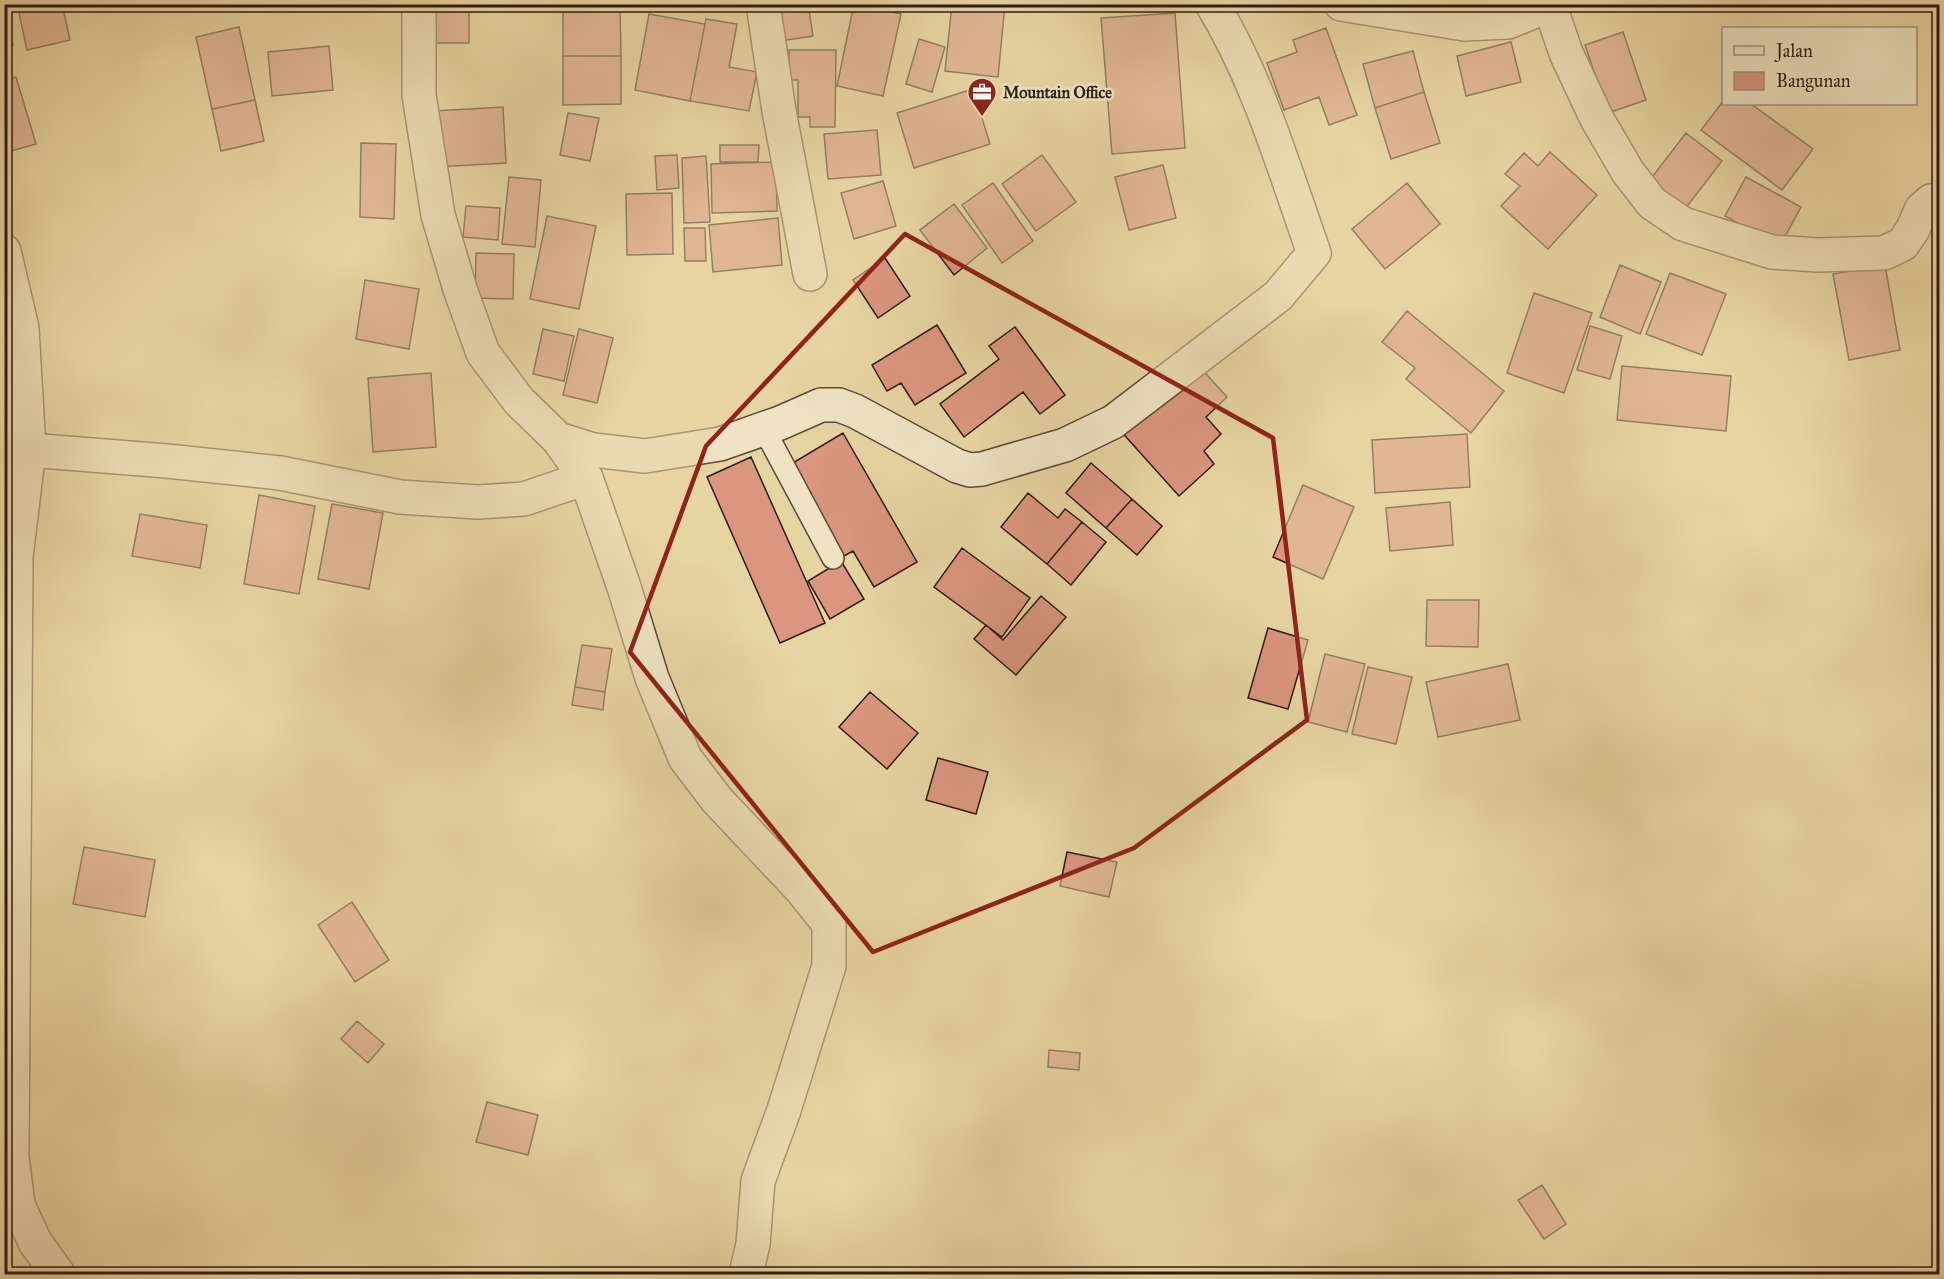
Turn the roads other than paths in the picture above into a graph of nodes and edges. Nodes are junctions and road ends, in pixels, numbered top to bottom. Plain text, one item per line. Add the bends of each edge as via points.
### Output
1 (419, 4) edge
2 (763, 4) edge
3 (1212, 4) edge
4 (1341, 4) edge
5 (1551, 5) edge
6 (1940, 200) edge
7 (4, 251) edge
8 (810, 274) dead end
9 (764, 429) junction
10 (558, 439) junction
11 (29, 450) junction
12 (586, 478) junction
13 (833, 558) dead end
14 (9, 1137) edge
15 (58, 1275) edge
16 (746, 1275) edge

1 - 10 street via 419,95 438,215 460,289 483,353 519,401
2 - 8 street
3 - 9 street via 1254,87 1314,253 1278,296 1113,422 1065,445 982,469 957,466 839,405 821,405
4 - 5 street via 1464,24 1508,22
5 - 6 street via 1566,53 1597,119 1628,172 1652,203 1683,224 1772,252 1884,253 1903,244 1921,210 1930,201
7 - 11 street via 22,328
9 - 10 street via 720,444 645,456 593,450
9 - 13 lane
10 - 12 street
11 - 12 street via 280,472 400,497 478,502 524,499
11 - 14 street via 16,557
12 - 16 street via 652,678 685,758 717,800 829,924 829,966 759,1181
14 - 15 street via 18,1205 35,1242

